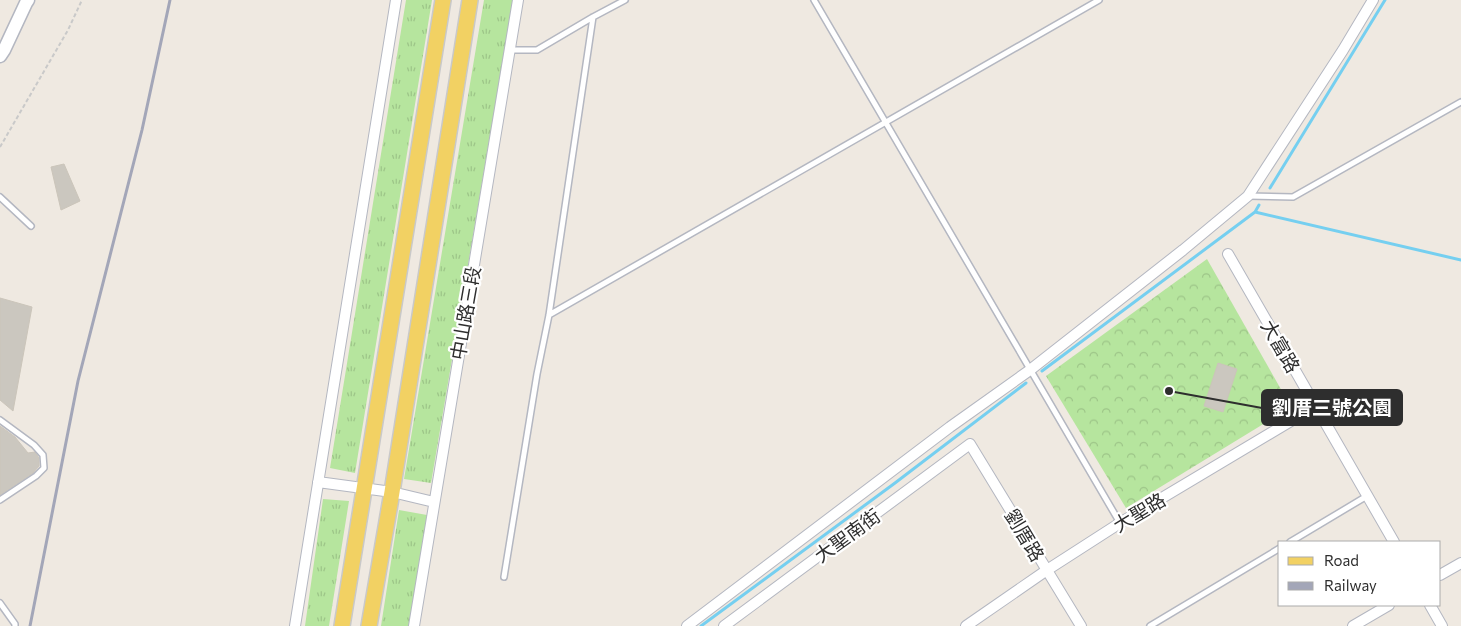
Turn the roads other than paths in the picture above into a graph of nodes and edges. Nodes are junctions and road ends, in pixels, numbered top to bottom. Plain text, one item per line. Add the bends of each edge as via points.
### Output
1 (28, 0) edge
2 (396, 0) edge
3 (443, 0) edge
4 (470, 0) edge
5 (518, 0) edge
6 (624, 0) edge
7 (814, 0) edge
8 (1099, 0) edge
9 (1373, 0) edge
10 (593, 17) junction
11 (510, 50) junction
12 (0, 56) edge
13 (1461, 102) edge
14 (885, 123) junction
15 (1248, 196) junction
16 (0, 197) edge
17 (31, 226) dead end
18 (1228, 254) dead end
19 (548, 315) junction
20 (1030, 370) junction
21 (1316, 406) junction
22 (0, 420) edge
23 (970, 444) joint
24 (318, 482) junction
25 (364, 488) junction
26 (392, 492) junction
27 (1367, 496) junction
28 (0, 500) edge
29 (434, 502) junction
30 (1120, 523) junction
31 (1292, 541) edge
32 (1393, 541) edge
33 (1278, 549) edge
34 (1461, 563) edge
35 (1046, 570) junction
36 (1441, 574) edge
37 (504, 577) dead end
38 (0, 603) edge
39 (1387, 606) edge
40 (1431, 606) edge
41 (14, 626) edge
42 (295, 626) edge
43 (342, 626) edge
44 (369, 626) edge
45 (414, 626) edge
46 (687, 626) edge
47 (724, 626) edge
48 (966, 626) edge
49 (1081, 626) edge
50 (1150, 626) edge
51 (1353, 626) edge
52 (1442, 626) edge

1 - 12 street
2 - 24 street
3 - 25 main road
4 - 26 main road
5 - 11 street, 中山路三段
6 - 10 lane
7 - 14 lane
8 - 14 lane
9 - 15 street
10 - 11 lane via 537,50
10 - 19 lane
11 - 29 street, 中山路三段
13 - 15 lane via 1293,197
14 - 19 lane
14 - 20 lane
15 - 20 street
16 - 17 lane
18 - 21 street, 大富路
19 - 37 lane
20 - 30 lane
20 - 46 street
21 - 27 street, 大富路
21 - 30 street, 大聖路
22 - 28 lane via 43,454 44,468
23 - 35 street, 劉厝路
23 - 47 street, 大聖南街
24 - 25 street
24 - 42 street
25 - 26 street
25 - 43 main road
26 - 29 street
26 - 44 main road
27 - 31 lane
27 - 32 street, 大富路
29 - 45 street, 中山路三段
30 - 35 street, 大聖路
33 - 50 lane
34 - 36 street
35 - 48 street, 大聖路
35 - 49 street, 劉厝路
38 - 41 lane
39 - 51 street
40 - 52 street

